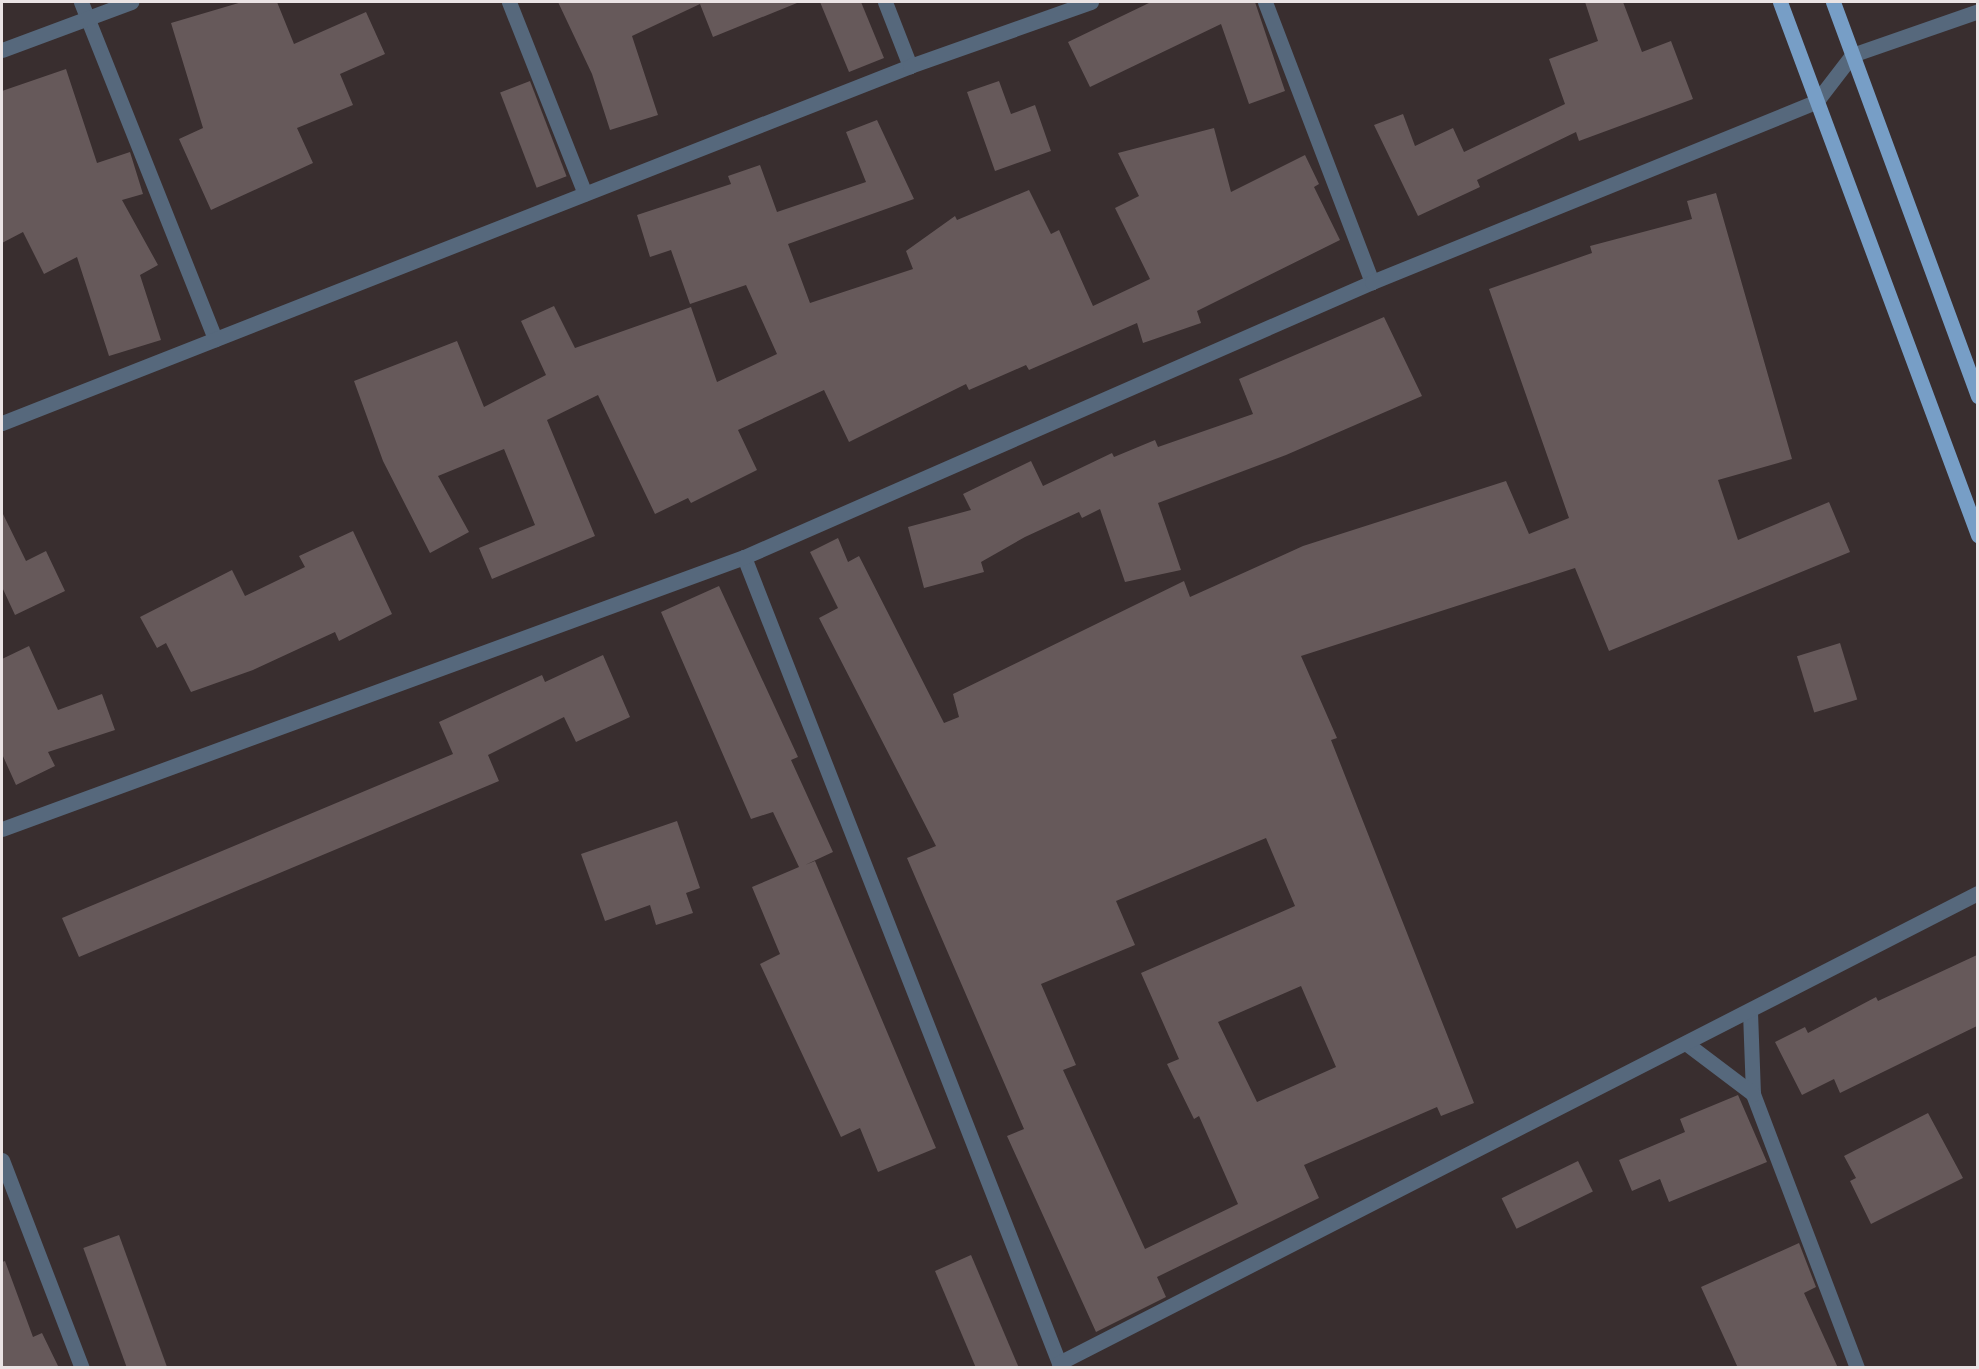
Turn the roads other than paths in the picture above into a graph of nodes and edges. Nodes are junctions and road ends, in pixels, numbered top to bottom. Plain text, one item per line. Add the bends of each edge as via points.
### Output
1 (81, 2) edge
2 (131, 2) edge
3 (509, 2) edge
4 (885, 2) edge
5 (1091, 2) edge
6 (1265, 2) edge
7 (1780, 2) edge
8 (1833, 2) edge
9 (1977, 11) edge
10 (87, 17) junction
11 (2, 50) edge
12 (1852, 56) junction
13 (910, 66) junction
14 (1816, 102) junction
15 (585, 194) junction
16 (1372, 282) junction
17 (215, 339) junction
18 (1977, 396) edge
19 (2, 423) edge
20 (1977, 535) edge
21 (744, 557) junction
22 (2, 829) edge
23 (1977, 893) edge
24 (1750, 1012) junction
25 (1687, 1044) junction
26 (1753, 1094) junction
27 (2, 1160) edge
28 (1060, 1365) edge
29 (82, 1368) edge
30 (1857, 1368) edge

1 - 10 street
2 - 10 street
3 - 15 street
4 - 13 street
5 - 13 street
6 - 16 street
7 - 14 main road
8 - 12 main road
9 - 12 street
10 - 11 street
10 - 17 street
12 - 14 street
12 - 18 main road
13 - 15 street
14 - 16 street
14 - 20 main road
15 - 17 street
16 - 21 street
17 - 19 street
21 - 22 street
21 - 28 street
23 - 24 street
24 - 25 street
24 - 26 street
25 - 26 street
25 - 28 street
26 - 30 street
27 - 29 street

